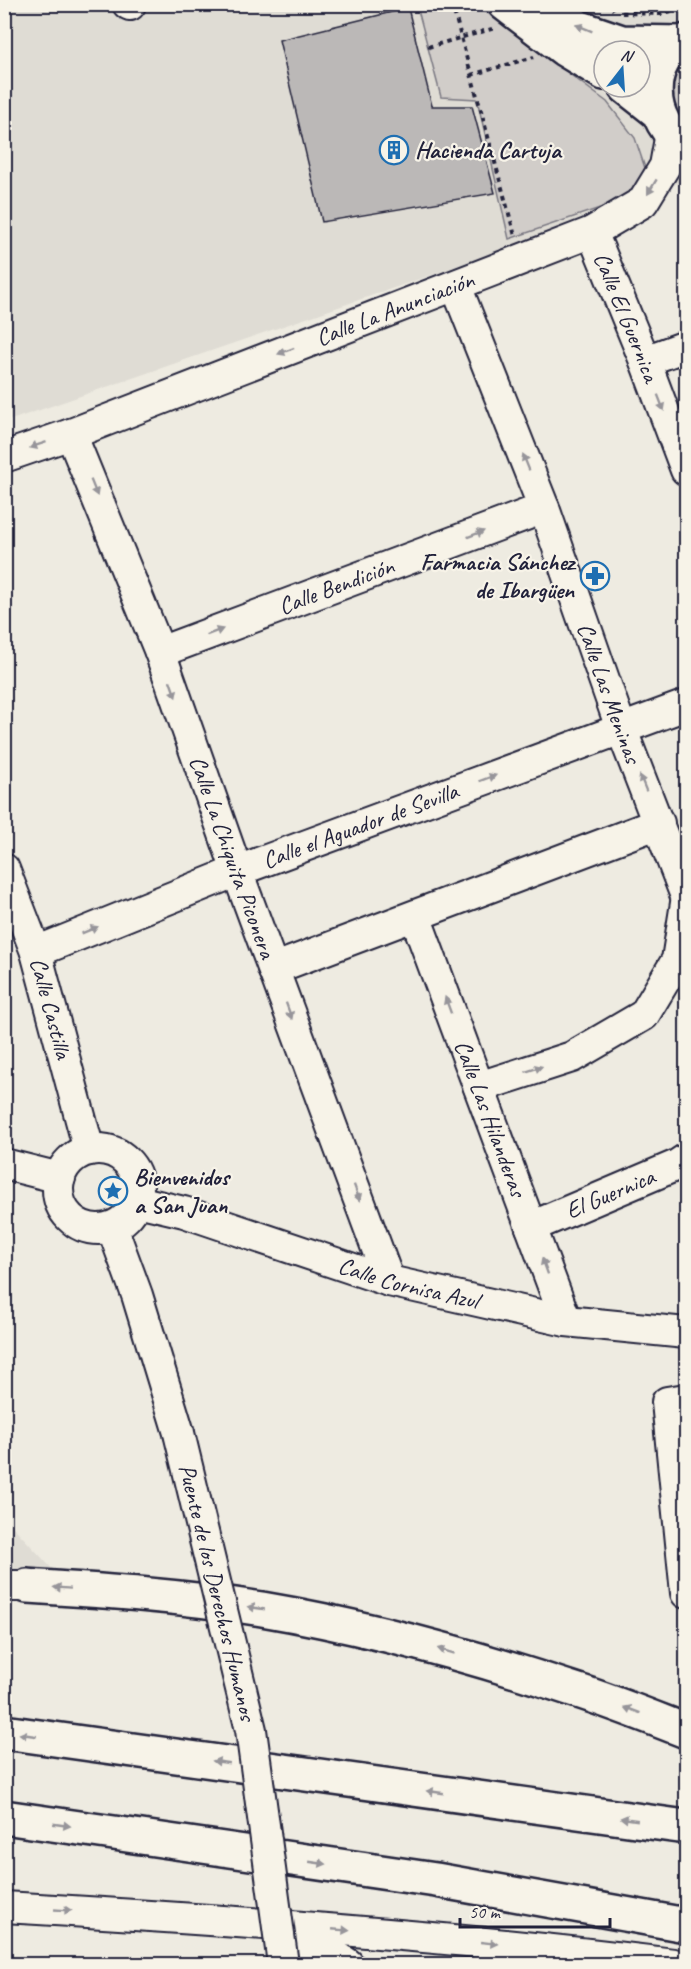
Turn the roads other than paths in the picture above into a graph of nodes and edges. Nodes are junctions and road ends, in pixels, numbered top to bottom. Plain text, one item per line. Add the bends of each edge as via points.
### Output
1 (526, 10) edge
2 (684, 42) edge
3 (592, 66) edge
4 (639, 99) edge
5 (672, 130) edge
6 (592, 232) junction
7 (456, 286) junction
8 (687, 346) edge
9 (645, 361) junction
10 (71, 434) junction
11 (4, 457) edge
12 (687, 470) edge
13 (544, 508) junction
14 (160, 652) junction
15 (687, 705) edge
16 (621, 728) junction
17 (659, 823) junction
18 (4, 869) edge
19 (237, 871) junction
20 (687, 897) edge
21 (687, 903) edge
22 (415, 916) junction
23 (36, 952) junction
24 (273, 969) junction
25 (478, 1087) junction
26 (89, 1150) junction
27 (687, 1159) edge
28 (4, 1164) edge
29 (60, 1178) junction
30 (136, 1201) junction
31 (112, 1227) junction
32 (531, 1227) junction
33 (389, 1281) junction
34 (566, 1321) junction
35 (687, 1333) edge
36 (687, 1399) edge
37 (16, 1586) edge
38 (687, 1593) edge
39 (687, 1731) edge
40 (4, 1732) edge
41 (4, 1816) edge
42 (687, 1827) edge
43 (4, 1907) edge
44 (123, 1914) junction
45 (687, 1925) edge
46 (283, 1965) edge
47 (348, 1965) edge
48 (674, 1965) edge

2 -> 1 main road via 622,42
1 - 3 main road via 564,49
2 - 5 main road via 667,56 658,74 655,94
4 - 5 main road
5 -> 6 street, Calle La Anunciación via 665,166 643,202
6 - 7 street, Calle La Anunciación
6 - 9 street, Calle El Guernica
7 -> 10 street, Calle La Anunciación
13 -> 7 street, Calle Las Meninas
8 - 9 street
9 -> 12 street, Calle El Guernica
10 -> 11 street, Calle La Anunciación
10 -> 14 street, Calle La Chiquita Piconera
14 -> 13 street, Calle Bendición
13 - 16 street, Calle Las Meninas
14 -> 19 street, Calle La Chiquita Piconera
15 - 16 street, Calle el Aguador de Sevilla
17 -> 16 street, Calle Las Meninas
19 -> 16 street, Calle el Aguador de Sevilla
17 - 20 street, Calle Las Meninas
17 - 22 street
18 - 23 street, Calle Castilla
23 -> 19 street, Calle el Aguador de Sevilla
19 - 24 street, Calle La Chiquita Piconera
25 -> 21 street via 572,1057 644,1015 677,960
22 - 24 street
25 -> 22 street, Calle Las Hilanderas
23 - 26 street, Calle Castilla
24 -> 33 street, Calle La Chiquita Piconera
25 - 32 street, Calle Las Hilanderas
26 - 29 street via 71,1160
26 - 30 street via 111,1152 130,1165 136,1176
27 - 32 street, El Guernica
28 - 29 street
29 - 31 street via 58,1190 67,1214 87,1228
30 - 31 street via 131,1212
30 - 33 street, Calle Cornisa Azul via 184,1212
31 - 46 street, Puente de los Derechos Humanos, bridge via 179,1433 250,1730
34 -> 32 street, Calle Las Hilanderas
33 - 34 street, Calle Cornisa Azul
34 - 35 street, Calle Cornisa Azul
36 - 38 street via 667,1402
39 -> 37 main road via 576,1690 416,1642 340,1624 184,1598
42 -> 40 main road
41 -> 45 main road via 436,1880
43 -> 44 street
44 - 47 street via 327,1950
44 -> 48 street via 442,1939

